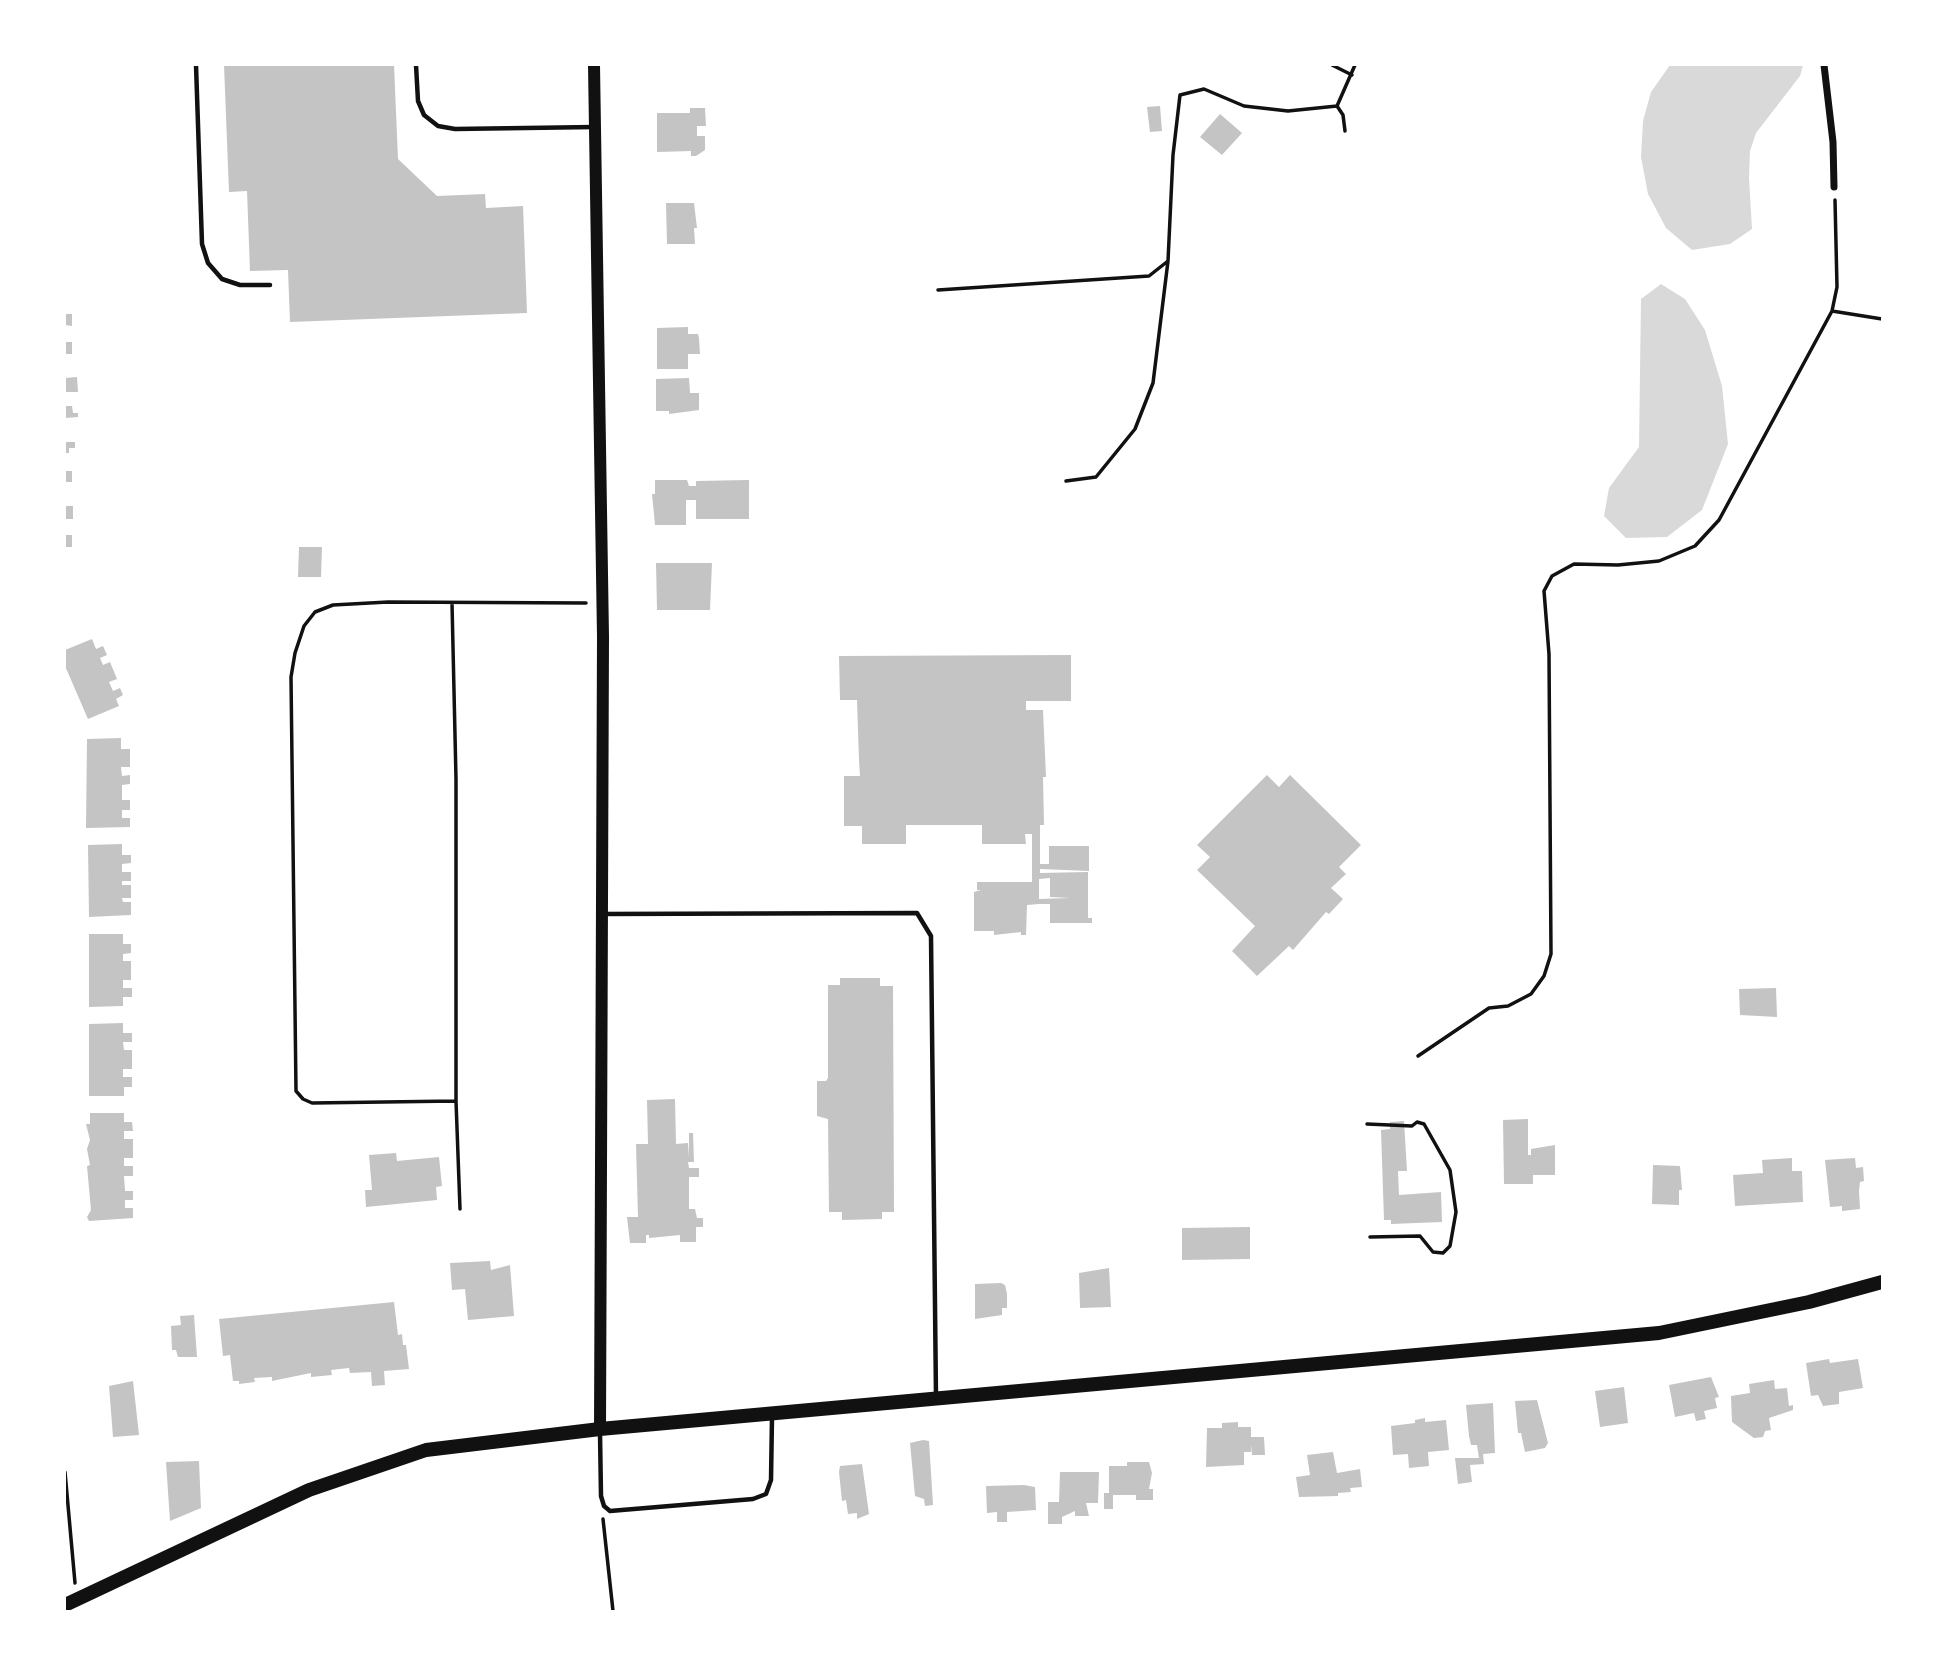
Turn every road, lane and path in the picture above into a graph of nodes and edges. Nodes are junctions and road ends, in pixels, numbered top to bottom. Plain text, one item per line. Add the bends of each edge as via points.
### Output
1 (195, 65) edge
2 (416, 65) edge
3 (594, 65) edge
4 (1332, 65) edge
5 (1355, 65) edge
6 (1824, 65) edge
7 (1352, 75) junction
8 (1337, 106) junction
9 (596, 127) junction
10 (1345, 131) dead end
11 (1834, 187) joint
12 (1168, 261) junction
13 (270, 285) dead end
14 (938, 289) dead end
15 (1832, 311) junction
16 (1882, 319) edge
17 (1066, 481) dead end
18 (602, 602) junction
19 (452, 603) junction
20 (602, 914) junction
21 (1418, 1056) dead end
22 (456, 1101) junction
23 (1367, 1124) dead end
24 (460, 1209) dead end
25 (1370, 1237) dead end
26 (1882, 1283) edge
27 (936, 1398) junction
28 (772, 1413) junction
29 (600, 1429) junction
30 (65, 1472) edge
31 (602, 1503) junction
32 (71, 1602) edge
33 (613, 1611) edge

1 - 13 lane via 202,244 208,263 222,279 240,285
2 - 9 lane via 418,101 424,116 439,126
3 - 9 street
4 - 7 path
5 - 7 path
6 - 11 street
7 - 8 path
8 - 10 path
8 - 12 path via 1288,111 1244,106 1204,89 1180,95
9 - 18 street
11 - 15 path via 1836,287
12 - 14 path via 1149,276
12 - 17 path via 1153,383 1135,429 1096,477
15 - 16 path
15 - 21 path via 1719,520 1695,546 1659,561 1574,564 1552,576 1544,591 1549,654 1551,954 1544,976 1531,994 1508,1006 1489,1008
18 - 19 path
18 - 20 street
19 - 22 path
19 - 22 path via 388,602 333,606 315,612 304,626 291,677 296,1091 312,1103
20 - 27 lane via 917,913 931,936
20 - 29 street
22 - 24 path
23 - 25 path via 1424,1124 1450,1170 1456,1212 1450,1246 1443,1253 1433,1252 1420,1236
26 - 27 main road via 1659,1333
27 - 28 main road
28 - 29 main road
28 - 31 lane via 771,1480 763,1497 614,1511
29 - 31 lane
29 - 32 main road via 426,1450 309,1490
30 - 32 path
31 - 33 path

